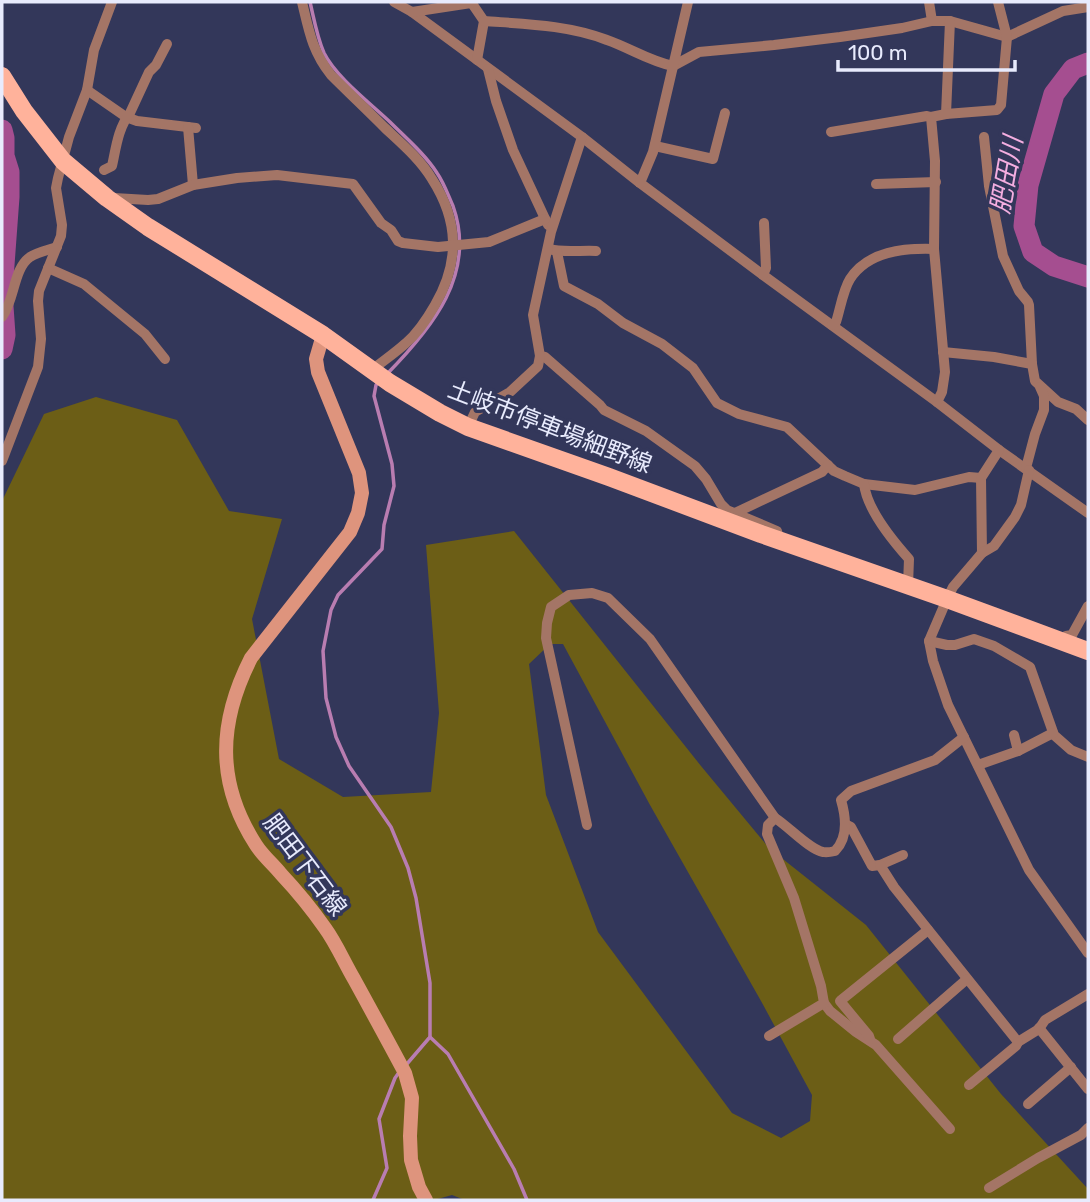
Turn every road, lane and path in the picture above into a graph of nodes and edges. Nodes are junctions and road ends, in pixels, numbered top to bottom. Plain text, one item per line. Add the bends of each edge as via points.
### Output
1 (112, 2) edge
2 (302, 2) edge
3 (394, 2) edge
4 (471, 2) edge
5 (688, 2) edge
6 (929, 2) edge
7 (998, 2) edge
8 (1063, 6) edge
9 (1088, 7) edge
10 (412, 12) junction
11 (484, 21) junction
12 (932, 21) junction
13 (950, 21) junction
14 (1007, 37) junction
15 (167, 44) dead end
16 (477, 60) junction
17 (673, 66) junction
18 (488, 69) junction
19 (2, 76) edge
20 (87, 90) junction
21 (725, 113) dead end
22 (946, 114) junction
23 (126, 117) junction
24 (931, 117) junction
25 (831, 132) dead end
26 (582, 137) junction
27 (984, 137) dead end
28 (654, 146) junction
29 (63, 161) junction
30 (104, 170) dead end
31 (936, 182) junction
32 (640, 183) junction
33 (193, 184) junction
34 (876, 184) dead end
35 (110, 200) junction
36 (545, 219) junction
37 (764, 223) dead end
38 (551, 232) junction
39 (460, 245) junction
40 (57, 247) junction
41 (934, 249) junction
42 (552, 250) junction
43 (596, 251) dead end
44 (48, 268) junction
45 (763, 275) junction
46 (2, 317) edge
47 (832, 325) junction
48 (323, 335) junction
49 (943, 352) junction
50 (540, 356) junction
51 (166, 359) dead end
52 (1032, 364) junction
53 (379, 375) junction
54 (1040, 386) junction
55 (937, 402) junction
56 (1088, 420) edge
57 (468, 427) junction
58 (999, 450) junction
59 (2, 461) edge
60 (828, 465) junction
61 (1027, 469) junction
62 (981, 478) junction
63 (864, 484) junction
64 (735, 513) junction
65 (1088, 513) edge
66 (781, 541) junction
67 (982, 553) junction
68 (908, 585) junction
69 (947, 599) junction
70 (1088, 606) edge
71 (929, 641) junction
72 (1063, 641) junction
73 (1088, 651) edge
74 (1053, 733) junction
75 (1014, 735) dead end
76 (964, 737) junction
77 (1018, 751) junction
78 (1088, 757) edge
79 (978, 765) junction
80 (775, 818) junction
81 (845, 824) junction
82 (587, 825) dead end
83 (903, 855) dead end
84 (880, 864) junction
85 (928, 930) junction
86 (1088, 953) edge
87 (967, 979) junction
88 (1088, 994) edge
89 (824, 1003) junction
90 (1039, 1028) junction
91 (769, 1036) dead end
92 (898, 1038) dead end
93 (870, 1041) junction
94 (1018, 1042) junction
95 (1071, 1068) junction
96 (969, 1085) dead end
97 (1088, 1088) edge
98 (1028, 1104) dead end
99 (1088, 1128) edge
100 (950, 1129) dead end
101 (989, 1188) dead end
102 (426, 1200) edge

1 - 20 street via 94,50
2 - 39 street via 321,63 433,179
3 - 10 street
4 - 10 street
4 - 11 street
5 - 17 street
6 - 12 street
7 - 14 street
8 - 9 street
8 - 14 street
10 - 16 street
11 - 16 street
11 - 17 street via 582,32
12 - 13 street
12 - 17 street via 774,46 699,52
13 - 14 street
13 - 22 street
14 - 22 street via 1001,105 997,110
15 - 23 street
16 - 18 street
17 - 28 street
18 - 26 street
18 - 36 street via 513,150
19 - 29 main road, 土岐市停車場細野線
20 - 23 street
20 - 29 street
21 - 28 street via 713,159
22 - 24 street
23 - 30 street via 112,166
23 - 33 street via 192,128
24 - 25 street
24 - 31 street
26 - 32 street
26 - 38 street
27 - 52 street via 1003,256 1018,291 1028,302
28 - 32 street
29 - 35 main road, 土岐市停車場細野線
29 - 40 street via 56,188 62,225
31 - 34 street
31 - 41 street
32 - 45 street
33 - 35 street via 158,199
33 - 39 street via 276,175 353,184 398,241
35 - 48 main road, 土岐市停車場細野線
36 - 38 street
36 - 39 street via 489,242
37 - 45 street
38 - 42 street
39 - 53 street via 431,312
40 - 44 street
40 - 46 street via 24,263
41 - 47 street via 887,252 867,262 849,280
41 - 49 street
42 - 43 street
42 - 50 street via 533,315
42 - 60 street via 564,286 662,344 693,368 717,403 787,428
44 - 51 street via 84,284 145,334
44 - 59 street via 39,291 38,367
45 - 47 street
47 - 55 street
48 - 53 main road, 土岐市停車場細野線
48 - 102 main road, 肥田下石線 via 316,359 318,372 359,472 362,493 358,513 350,532 251,658 233,702 226,763 231,790 257,847 327,931 405,1073 412,1098 411,1160
49 - 52 street
49 - 55 street via 945,372
50 - 57 street via 533,371 510,392 475,412
50 - 64 street via 604,410 646,431 695,466 720,504
52 - 54 street
53 - 57 main road, 土岐市停車場細野線
54 - 56 street
54 - 61 street via 1044,410
55 - 58 street
57 - 66 main road, 土岐市停車場細野線
58 - 61 street
58 - 62 street
60 - 63 street
60 - 64 street
61 - 65 street
61 - 67 street via 1015,517 994,546
62 - 63 street via 915,490
62 - 67 street
63 - 68 street via 881,524 909,559
64 - 66 street via 776,531
66 - 68 main road, 土岐市停車場細野線
67 - 69 street
68 - 69 main road, 土岐市停車場細野線
69 - 71 street
69 - 72 main road, 土岐市停車場細野線
70 - 72 street via 1072,635
71 - 74 street via 955,645 974,639 1030,667
71 - 76 street via 948,705
72 - 73 main road, 土岐市停車場細野線
74 - 77 street
74 - 78 street via 1071,750
75 - 77 street
76 - 79 street
76 - 81 street via 935,760 850,791 841,800
77 - 79 street
79 - 86 street via 1029,870
80 - 81 street via 823,852 835,851 842,844
80 - 82 street via 650,639 608,598 592,593 569,595 551,607 546,638
80 - 89 street via 767,834 794,898
81 - 84 street via 872,866
83 - 84 street
84 - 85 street
85 - 87 street
85 - 93 street via 840,1001
87 - 92 street
87 - 94 street
88 - 90 street
89 - 91 street
89 - 93 street
90 - 94 street
90 - 95 street
93 - 100 street
94 - 96 street
95 - 97 street
95 - 98 street
99 - 101 street

